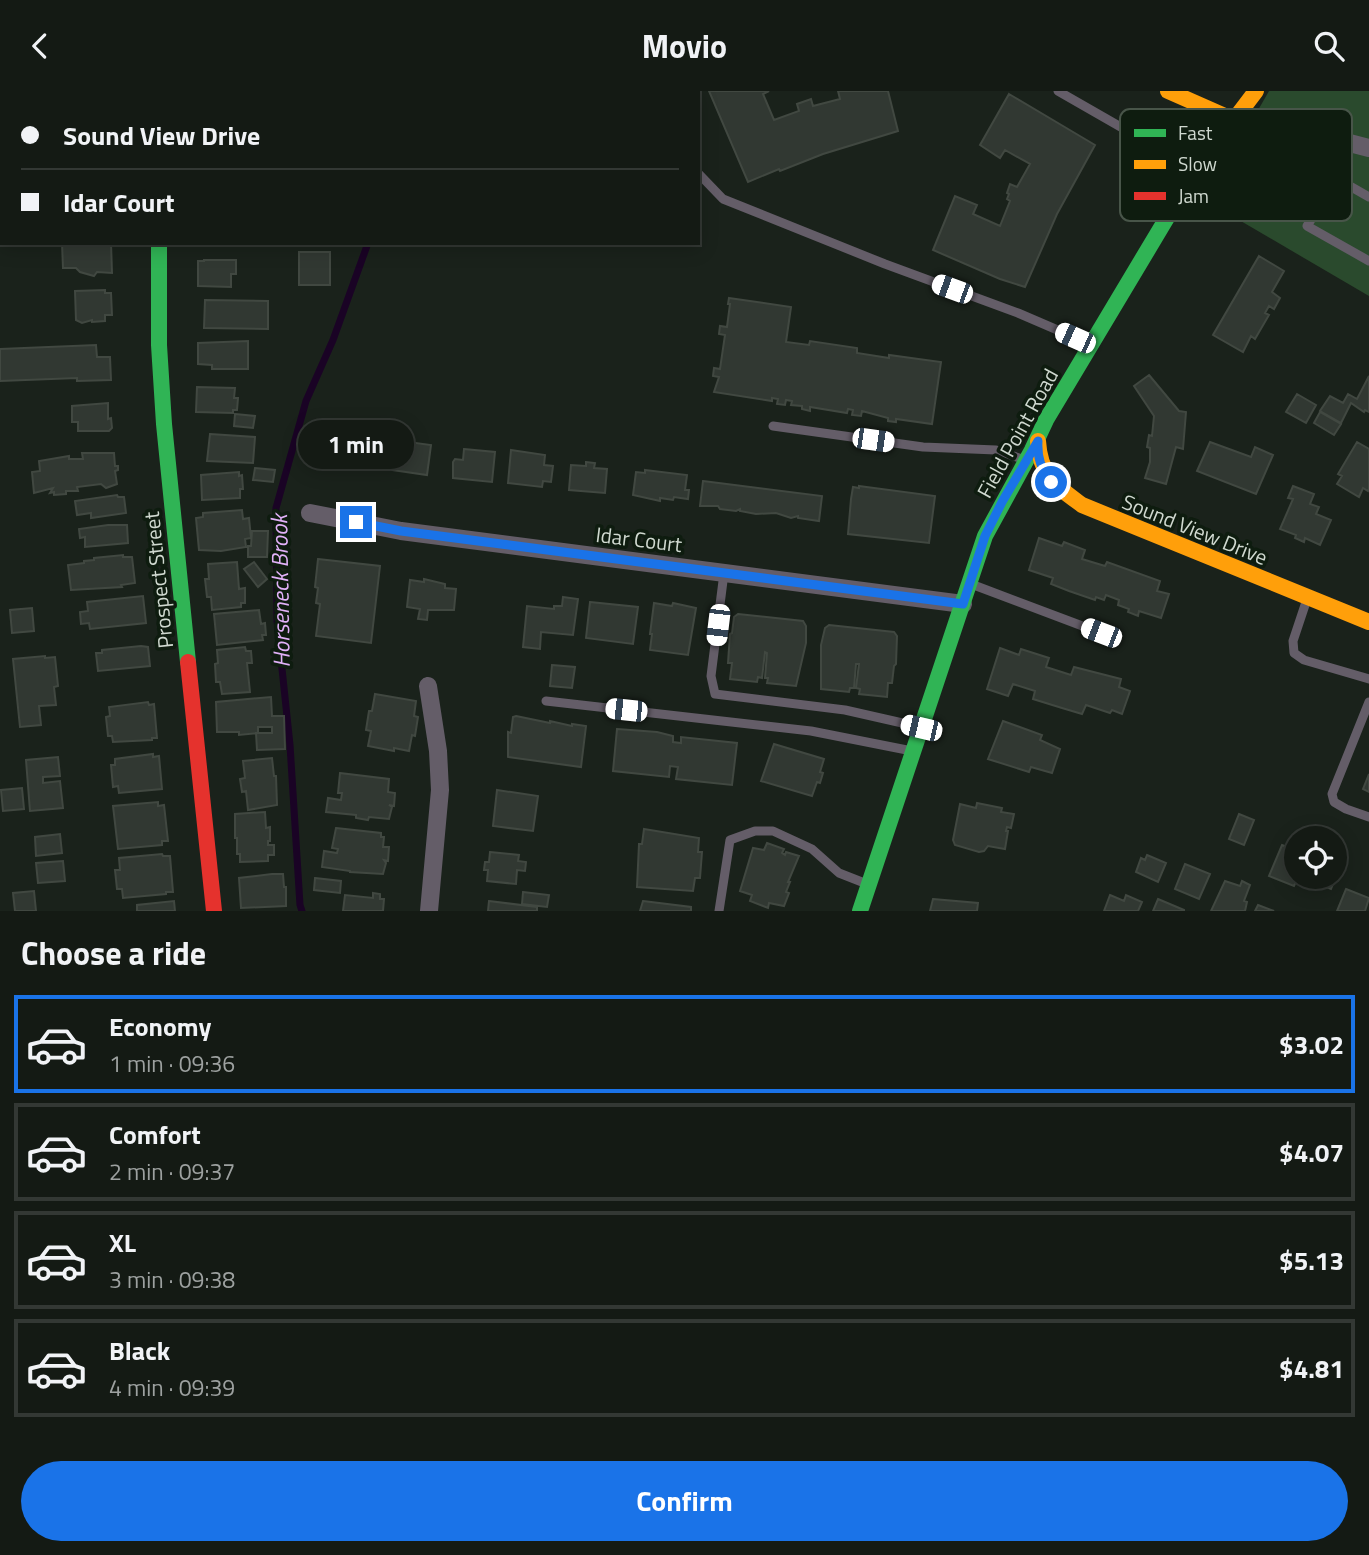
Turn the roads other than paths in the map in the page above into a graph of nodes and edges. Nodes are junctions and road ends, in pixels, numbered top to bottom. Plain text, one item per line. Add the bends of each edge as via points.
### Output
1 (1058, 91) edge
2 (1168, 91) edge
3 (1256, 91) edge
4 (1209, 109) edge
5 (1242, 109) edge
6 (1120, 126) edge
7 (1352, 143) edge
8 (1369, 148) edge
9 (700, 175) edge
10 (1352, 187) edge
11 (1369, 197) edge
12 (1165, 221) edge
13 (1310, 221) edge
14 (159, 245) edge
15 (1369, 261) edge
16 (1091, 345) junction
17 (773, 426) dead end
18 (1038, 441) junction
19 (1027, 460) junction
20 (310, 513) dead end
21 (724, 573) junction
22 (970, 583) junction
23 (1307, 597) junction
24 (963, 604) junction
25 (1369, 622) edge
26 (1101, 633) dead end
27 (1369, 680) edge
28 (428, 687) dead end
29 (546, 701) dead end
30 (1369, 702) edge
31 (921, 728) junction
32 (913, 751) junction
33 (1369, 817) edge
34 (869, 885) junction
35 (214, 911) edge
36 (429, 911) edge
37 (719, 911) edge
38 (860, 911) edge

1 - 6 lane
2 - 4 main road
3 - 5 main road, Field Point Road
7 - 8 street
9 - 16 lane via 723,199
10 - 11 lane
12 - 16 main road, Field Point Road
13 - 15 lane via 1307,226
14 - 35 main road, Prospect Street via 164,424
16 - 18 main road, Field Point Road
17 - 19 lane via 923,447 996,450
18 - 19 main road, Field Point Road
18 - 23 main road, Sound View Drive via 1042,470 1082,505
19 - 22 main road, Field Point Road via 985,536
20 - 21 street, Idar Court via 401,531
21 - 24 street, Idar Court
21 - 31 lane via 711,676 715,694 845,710
22 - 24 main road, Field Point Road
22 - 26 lane
23 - 25 main road, Sound View Drive
23 - 27 lane via 1293,641 1294,653
24 - 31 main road, Field Point Road
28 - 36 street via 440,790
29 - 32 lane via 811,731
30 - 33 lane via 1332,794 1334,802 1346,810
31 - 32 main road, Field Point Road
32 - 34 main road, Field Point Road
34 - 37 lane via 838,873 812,849 773,831 755,831 730,840
34 - 38 main road, Field Point Road

